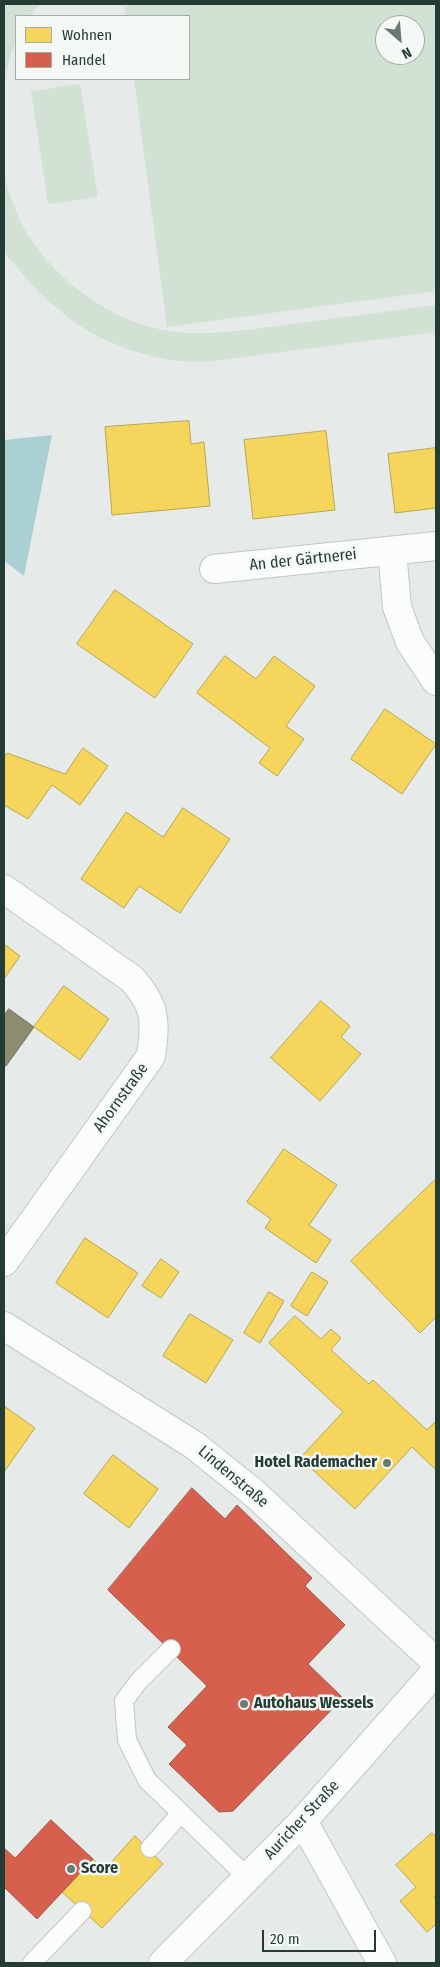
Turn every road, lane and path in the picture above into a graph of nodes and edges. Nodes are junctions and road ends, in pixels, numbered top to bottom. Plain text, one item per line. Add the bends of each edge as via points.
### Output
1 (436, 546) edge
2 (392, 551) junction
3 (214, 569) dead end
4 (436, 680) edge
5 (4, 889) edge
6 (4, 1262) edge
7 (4, 1326) edge
8 (171, 1650) dead end
9 (436, 1662) edge
10 (436, 1671) edge
11 (181, 1813) junction
12 (303, 1821) junction
13 (150, 1848) dead end
14 (248, 1878) junction
15 (82, 1911) dead end
16 (32, 1963) edge
17 (163, 1963) edge
18 (382, 1963) edge

1 - 2 street, An der Gärtnerei
2 - 3 street, An der Gärtnerei
2 - 4 street via 397,607 410,642
5 - 6 street, Ahornstraße via 132,979 146,995 153,1015 154,1035 151,1056
7 - 9 street, Lindenstraße via 194,1445 255,1494
8 - 11 lane via 138,1682 124,1701 127,1740 147,1780
10 - 12 street, Auricher Straße
11 - 13 lane
11 - 14 lane
12 - 14 street, Auricher Straße
12 - 18 street
14 - 17 street, Auricher Straße
15 - 16 lane

